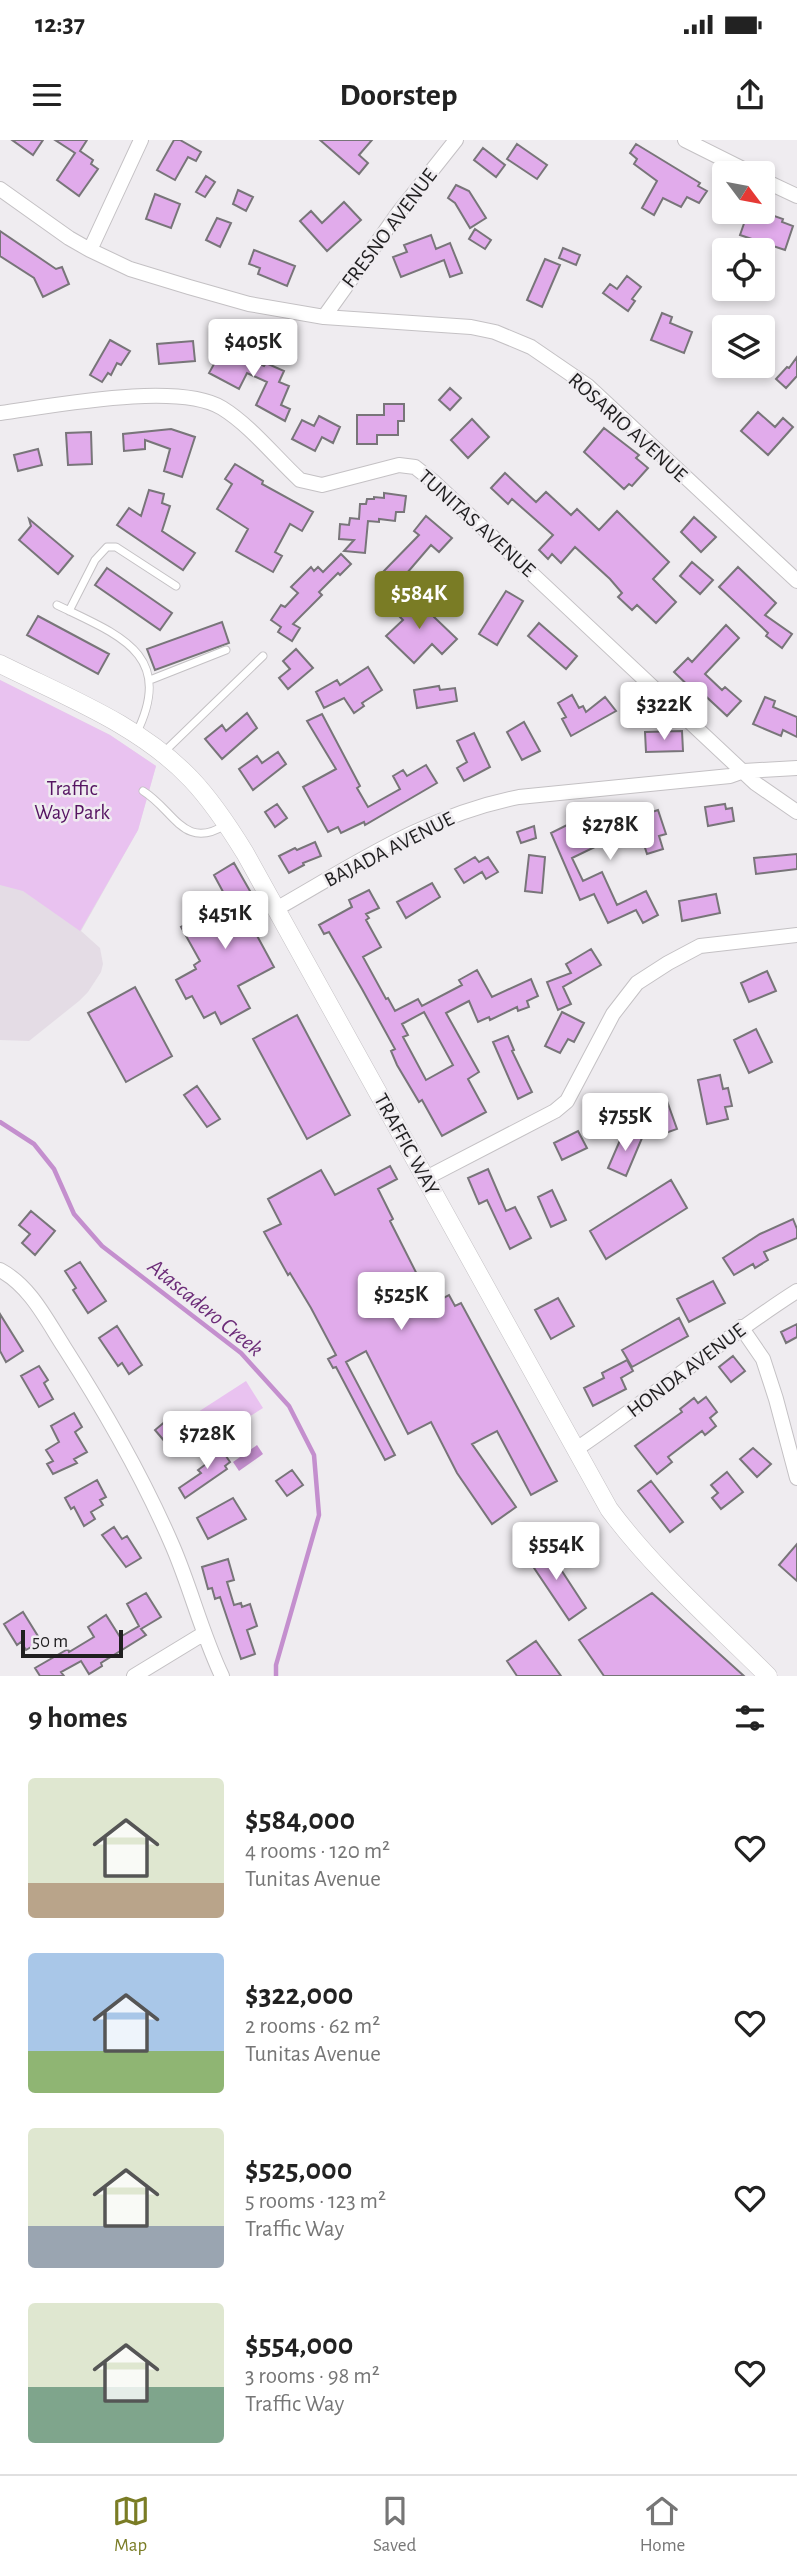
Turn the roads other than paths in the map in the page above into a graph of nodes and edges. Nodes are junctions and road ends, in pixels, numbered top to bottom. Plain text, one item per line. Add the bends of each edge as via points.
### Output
1 (141, 140) edge
2 (456, 140) edge
3 (685, 140) edge
4 (727, 161) edge
5 (775, 186) edge
6 (0, 189) edge
7 (797, 196) edge
8 (90, 250) junction
9 (324, 317) junction
10 (0, 413) edge
11 (797, 581) edge
12 (176, 586) dead end
13 (57, 605) dead end
14 (69, 611) junction
15 (226, 650) dead end
16 (263, 656) dead end
17 (0, 664) edge
18 (150, 680) junction
19 (136, 734) junction
20 (162, 753) junction
21 (797, 768) edge
22 (744, 771) junction
23 (143, 791) dead end
24 (797, 812) edge
25 (227, 824) junction
26 (276, 909) junction
27 (797, 935) edge
28 (426, 1178) junction
29 (0, 1270) edge
30 (797, 1291) edge
31 (741, 1327) junction
32 (575, 1450) junction
33 (797, 1478) edge
34 (203, 1634) junction
35 (134, 1676) edge
36 (222, 1676) edge
37 (768, 1676) edge

1 - 8 street
2 - 9 street, FRESNO AVENUE
3 - 4 street
5 - 7 street
6 - 8 street, ROSARIO AVENUE
8 - 9 street, ROSARIO AVENUE via 130,269 248,304
9 - 11 street, ROSARIO AVENUE via 471,327 531,347 589,386
10 - 22 street, TUNITAS AVENUE via 131,396 186,396 221,407 309,484 399,466 415,467
12 - 14 lane via 116,547 107,547 95,560
13 - 14 lane
14 - 18 lane via 132,645
15 - 18 lane
16 - 20 lane
17 - 19 street, TRAFFIC WAY
18 - 19 lane via 148,711
19 - 20 street, TRAFFIC WAY
20 - 25 street, TRAFFIC WAY via 191,778
21 - 22 street, BAJADA AVENUE
22 - 24 street
22 - 26 street, BAJADA AVENUE via 489,803 412,832
23 - 25 lane via 163,805 182,828 198,834
25 - 26 street, TRAFFIC WAY
26 - 28 street, TRAFFIC WAY
27 - 28 street via 700,946 668,963 638,983 618,1008 567,1101
28 - 32 street, TRAFFIC WAY
29 - 34 street via 34,1300 107,1414 174,1549
30 - 31 street, HONDA AVENUE
31 - 32 street, HONDA AVENUE
31 - 33 street via 763,1359
32 - 37 street, TRAFFIC WAY via 631,1538
34 - 35 street
34 - 36 street

